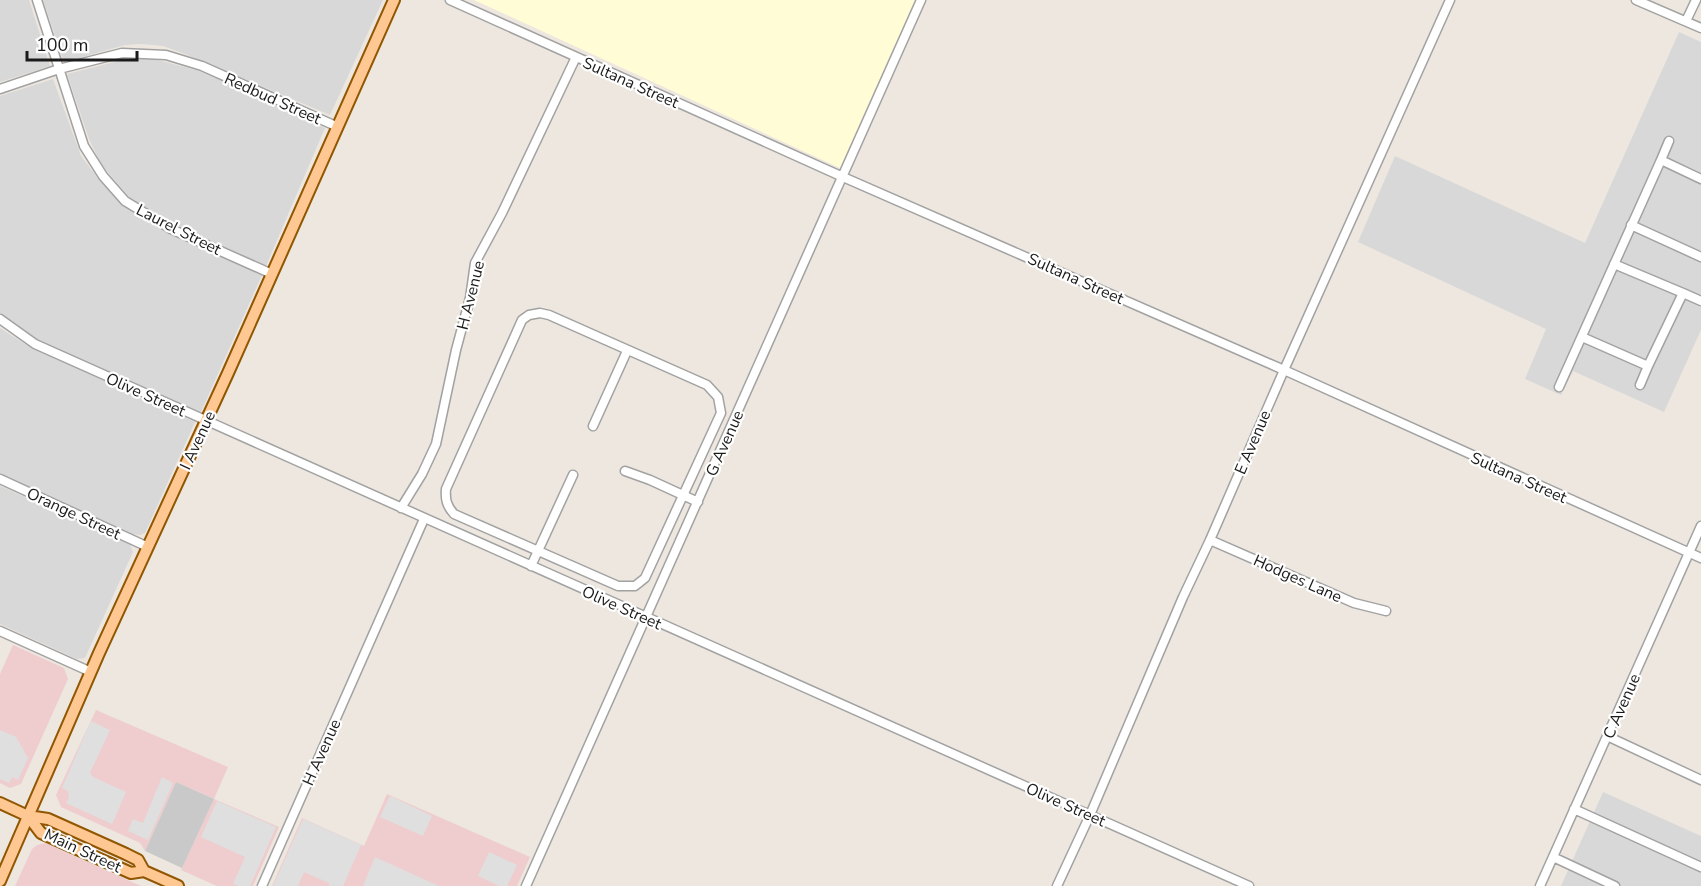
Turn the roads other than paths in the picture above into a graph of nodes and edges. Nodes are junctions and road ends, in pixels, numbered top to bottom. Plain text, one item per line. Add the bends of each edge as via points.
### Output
1 (37, 0) edge
2 (394, 0) edge
3 (450, 0) edge
4 (921, 0) edge
5 (1450, 0) edge
6 (1636, 0) edge
7 (1696, 0) edge
8 (1686, 21) junction
9 (1701, 28) edge
10 (576, 57) junction
11 (59, 69) junction
12 (0, 88) edge
13 (338, 127) junction
14 (1669, 141) dead end
15 (1661, 160) junction
16 (843, 177) junction
17 (1701, 178) edge
18 (1631, 225) junction
19 (1701, 257) edge
20 (1614, 264) junction
21 (272, 274) junction
22 (1683, 293) junction
23 (1701, 301) edge
24 (0, 319) edge
25 (1582, 337) junction
26 (627, 351) junction
27 (1648, 366) junction
28 (1284, 370) junction
29 (1640, 385) dead end
30 (1559, 387) dead end
31 (206, 421) junction
32 (593, 426) dead end
33 (625, 471) dead end
34 (573, 475) dead end
35 (0, 479) edge
36 (684, 495) junction
37 (698, 502) junction
38 (401, 508) junction
39 (424, 519) junction
40 (1701, 526) edge
41 (1210, 540) junction
42 (148, 547) junction
43 (538, 550) junction
44 (1689, 553) junction
45 (1701, 558) edge
46 (531, 566) junction
47 (1386, 611) dead end
48 (647, 618) junction
49 (0, 631) edge
50 (91, 672) junction
51 (1607, 736) junction
52 (1701, 780) edge
53 (0, 803) edge
54 (1574, 808) junction
55 (1090, 815) junction
56 (28, 816) junction
57 (1553, 857) junction
58 (1701, 867) edge
59 (0, 881) edge
60 (178, 886) edge
61 (262, 886) edge
62 (526, 886) edge
63 (1058, 886) edge
64 (1249, 886) edge
65 (1540, 886) edge
66 (1615, 886) edge

1 - 11 street, Laurel Street
2 - 13 main road, I Avenue
3 - 10 street, Sultana Street
4 - 16 street, G Avenue
5 - 28 street, E Avenue
6 - 8 street
7 - 8 street
8 - 9 street
10 - 16 street, Sultana Street
10 - 38 street, H Avenue via 475,263 436,444
11 - 12 street, Redbud Street
11 - 13 street, Redbud Street via 122,53 166,55 202,66
11 - 21 street, Laurel Street via 84,146 103,177 125,201 171,229
13 - 21 main road, I Avenue
14 - 15 street
15 - 17 street
15 - 18 street
16 - 28 street, Sultana Street
16 - 37 street, G Avenue
18 - 19 street
18 - 20 street
20 - 22 street
20 - 25 street
21 - 31 main road, I Avenue
22 - 23 street
22 - 27 street
24 - 31 street, Olive Street via 34,344
25 - 27 street
25 - 30 street
26 - 32 street
26 - 36 street via 707,385 718,397 722,413
26 - 43 street via 549,315 529,315 522,320 446,489 445,498 454,514
27 - 29 street
28 - 41 street, E Avenue
28 - 44 street, Sultana Street
31 - 38 street, Olive Street
31 - 42 main road, I Avenue
33 - 36 street
34 - 43 street
35 - 42 street, Orange Street
36 - 37 street
36 - 43 street via 645,578 635,586 618,586
37 - 48 street, G Avenue
38 - 39 street, Olive Street
39 - 46 street, Olive Street
39 - 61 street, H Avenue
40 - 44 street, C Avenue
41 - 47 street, Hodges Lane via 1354,603
41 - 55 street, E Avenue
42 - 50 main road, I Avenue
43 - 46 street
44 - 45 street, Sultana Street
44 - 51 street, C Avenue
46 - 48 street, Olive Street
48 - 55 street, Olive Street
48 - 62 street, G Avenue
49 - 50 street
50 - 56 main road, I Avenue
51 - 52 street
51 - 54 street, C Avenue
53 - 56 main road, Main Street
54 - 57 street, C Avenue
54 - 58 street
55 - 63 street, E Avenue
55 - 64 street, Olive Street
56 - 59 main road, I Avenue
56 - 60 main road, Main Street via 41,833 131,873 144,871
57 - 65 street, C Avenue
57 - 66 street

